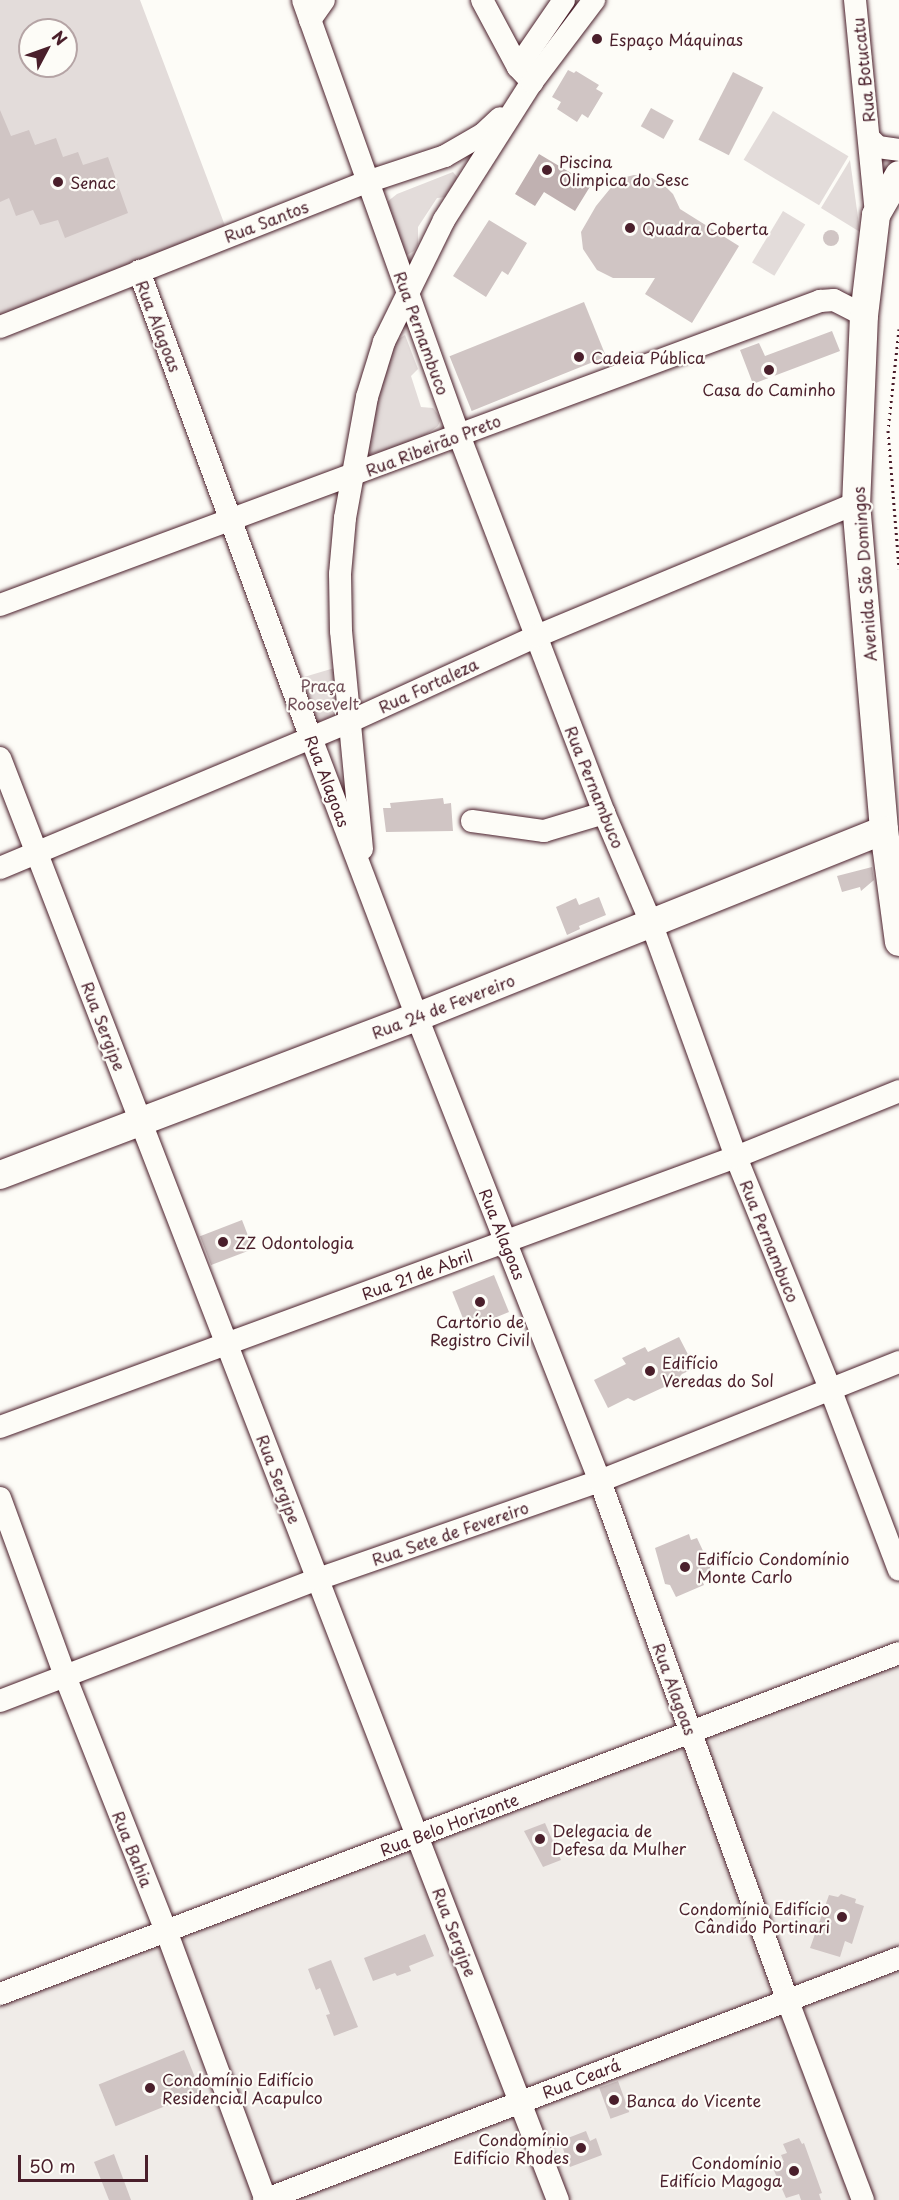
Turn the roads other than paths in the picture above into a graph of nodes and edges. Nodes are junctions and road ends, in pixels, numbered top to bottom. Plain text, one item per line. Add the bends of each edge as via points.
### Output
1 (324, 0) edge
2 (482, 0) edge
3 (564, 0) edge
4 (594, 0) edge
5 (855, 0) edge
6 (306, 10) edge
7 (524, 83) junction
8 (870, 139) junction
9 (899, 150) edge
10 (445, 156) junction
11 (899, 175) edge
12 (467, 180) junction
13 (367, 182) junction
14 (876, 215) junction
15 (139, 271) junction
16 (408, 291) junction
17 (864, 315) junction
18 (0, 327) edge
19 (459, 435) junction
20 (354, 475) junction
21 (856, 503) junction
22 (232, 519) junction
23 (0, 605) edge
24 (537, 636) junction
25 (349, 722) junction
26 (311, 738) junction
27 (0, 758) edge
28 (604, 813) junction
29 (472, 821) dead end
30 (890, 826) edge
31 (37, 852) junction
32 (0, 867) edge
33 (365, 878) junction
34 (652, 925) junction
35 (899, 942) edge
36 (417, 1017) junction
37 (899, 1091) edge
38 (140, 1120) junction
39 (736, 1157) junction
40 (0, 1175) edge
41 (506, 1241) junction
42 (227, 1344) junction
43 (899, 1362) edge
44 (831, 1391) junction
45 (0, 1427) edge
46 (600, 1481) junction
47 (0, 1498) edge
48 (899, 1570) edge
49 (318, 1579) junction
50 (899, 1653) edge
51 (65, 1676) junction
52 (0, 1701) edge
53 (691, 1732) junction
54 (417, 1836) junction
55 (167, 1933) junction
56 (899, 1959) edge
57 (0, 1994) edge
58 (787, 1999) junction
59 (520, 2101) junction
60 (266, 2200) edge
61 (558, 2200) edge
62 (863, 2200) edge

1 - 6 street
2 - 7 street
3 - 7 street
4 - 7 street
5 - 8 street, Rua Botucatu
6 - 13 street, Rua Pernambuco
7 - 10 street, Rua Santos via 483,134
7 - 12 street
8 - 9 street, Rua Botucatu via 878,147
8 - 14 street, Rua Botucatu
10 - 12 street via 455,156 462,162
10 - 13 street, Rua Santos
11 - 14 main road, Avenida São Domingos
12 - 16 street
13 - 15 street, Rua Santos
13 - 16 street, Rua Pernambuco
14 - 17 main road, Avenida São Domingos
15 - 18 street, Rua Santos
15 - 22 street, Rua Alagoas
16 - 19 street, Rua Pernambuco
16 - 20 street via 384,342 367,397
17 - 19 street, Rua Ribeirão Preto via 834,300 820,301
17 - 21 main road, Avenida São Domingos
19 - 20 street, Rua Ribeirão Preto
19 - 24 street, Rua Pernambuco
20 - 22 street, Rua Ribeirão Preto
20 - 25 street via 340,574
21 - 24 street, Rua Fortaleza
21 - 30 main road, Avenida São Domingos
22 - 23 street, Rua Ribeirão Preto
22 - 26 street, Rua Alagoas
24 - 25 street, Rua Fortaleza
24 - 28 street, Rua Pernambuco
25 - 26 street, Rua Fortaleza
25 - 33 street
26 - 31 street, Rua Fortaleza
26 - 33 street, Rua Alagoas
27 - 31 street, Rua Sergipe
28 - 29 street via 544,831
28 - 34 street, Rua Pernambuco
30 - 34 main road, Rua 24 de Fevereiro
30 - 35 main road, Avenida São Domingos
31 - 32 street, Rua Fortaleza
31 - 38 street, Rua Sergipe
33 - 36 street, Rua Alagoas
34 - 36 main road, Rua 24 de Fevereiro
34 - 39 street, Rua Pernambuco
36 - 38 main road, Rua 24 de Fevereiro
36 - 41 street, Rua Alagoas
37 - 39 street, Rua 21 de Abril
38 - 40 main road, Rua 24 de Fevereiro
38 - 42 street, Rua Sergipe
39 - 41 street, Rua 21 de Abril
39 - 44 street, Rua Pernambuco
41 - 42 street, Rua 21 de Abril
41 - 46 street, Rua Alagoas
42 - 45 street, Rua 21 de Abril
42 - 49 street, Rua Sergipe
43 - 44 street, Rua Sete de Fevereiro
44 - 46 street, Rua Sete de Fevereiro
44 - 48 street, Rua Pernambuco
46 - 49 street, Rua Sete de Fevereiro
46 - 53 street, Rua Alagoas
47 - 51 street, Rua Bahia
49 - 51 street, Rua Sete de Fevereiro
49 - 54 street, Rua Sergipe
50 - 53 street, Rua Belo Horizonte
51 - 52 street, Rua Sete de Fevereiro
51 - 55 street, Rua Bahia
53 - 54 street, Rua Belo Horizonte
53 - 58 street, Rua Alagoas
54 - 55 street, Rua Belo Horizonte
54 - 59 street, Rua Sergipe
55 - 57 street, Rua Belo Horizonte
55 - 60 street, Rua Bahia
56 - 58 street, Rua Ceará
58 - 59 street, Rua Ceará
58 - 62 street, Rua Alagoas
59 - 60 street, Rua Ceará
59 - 61 street, Rua Sergipe

